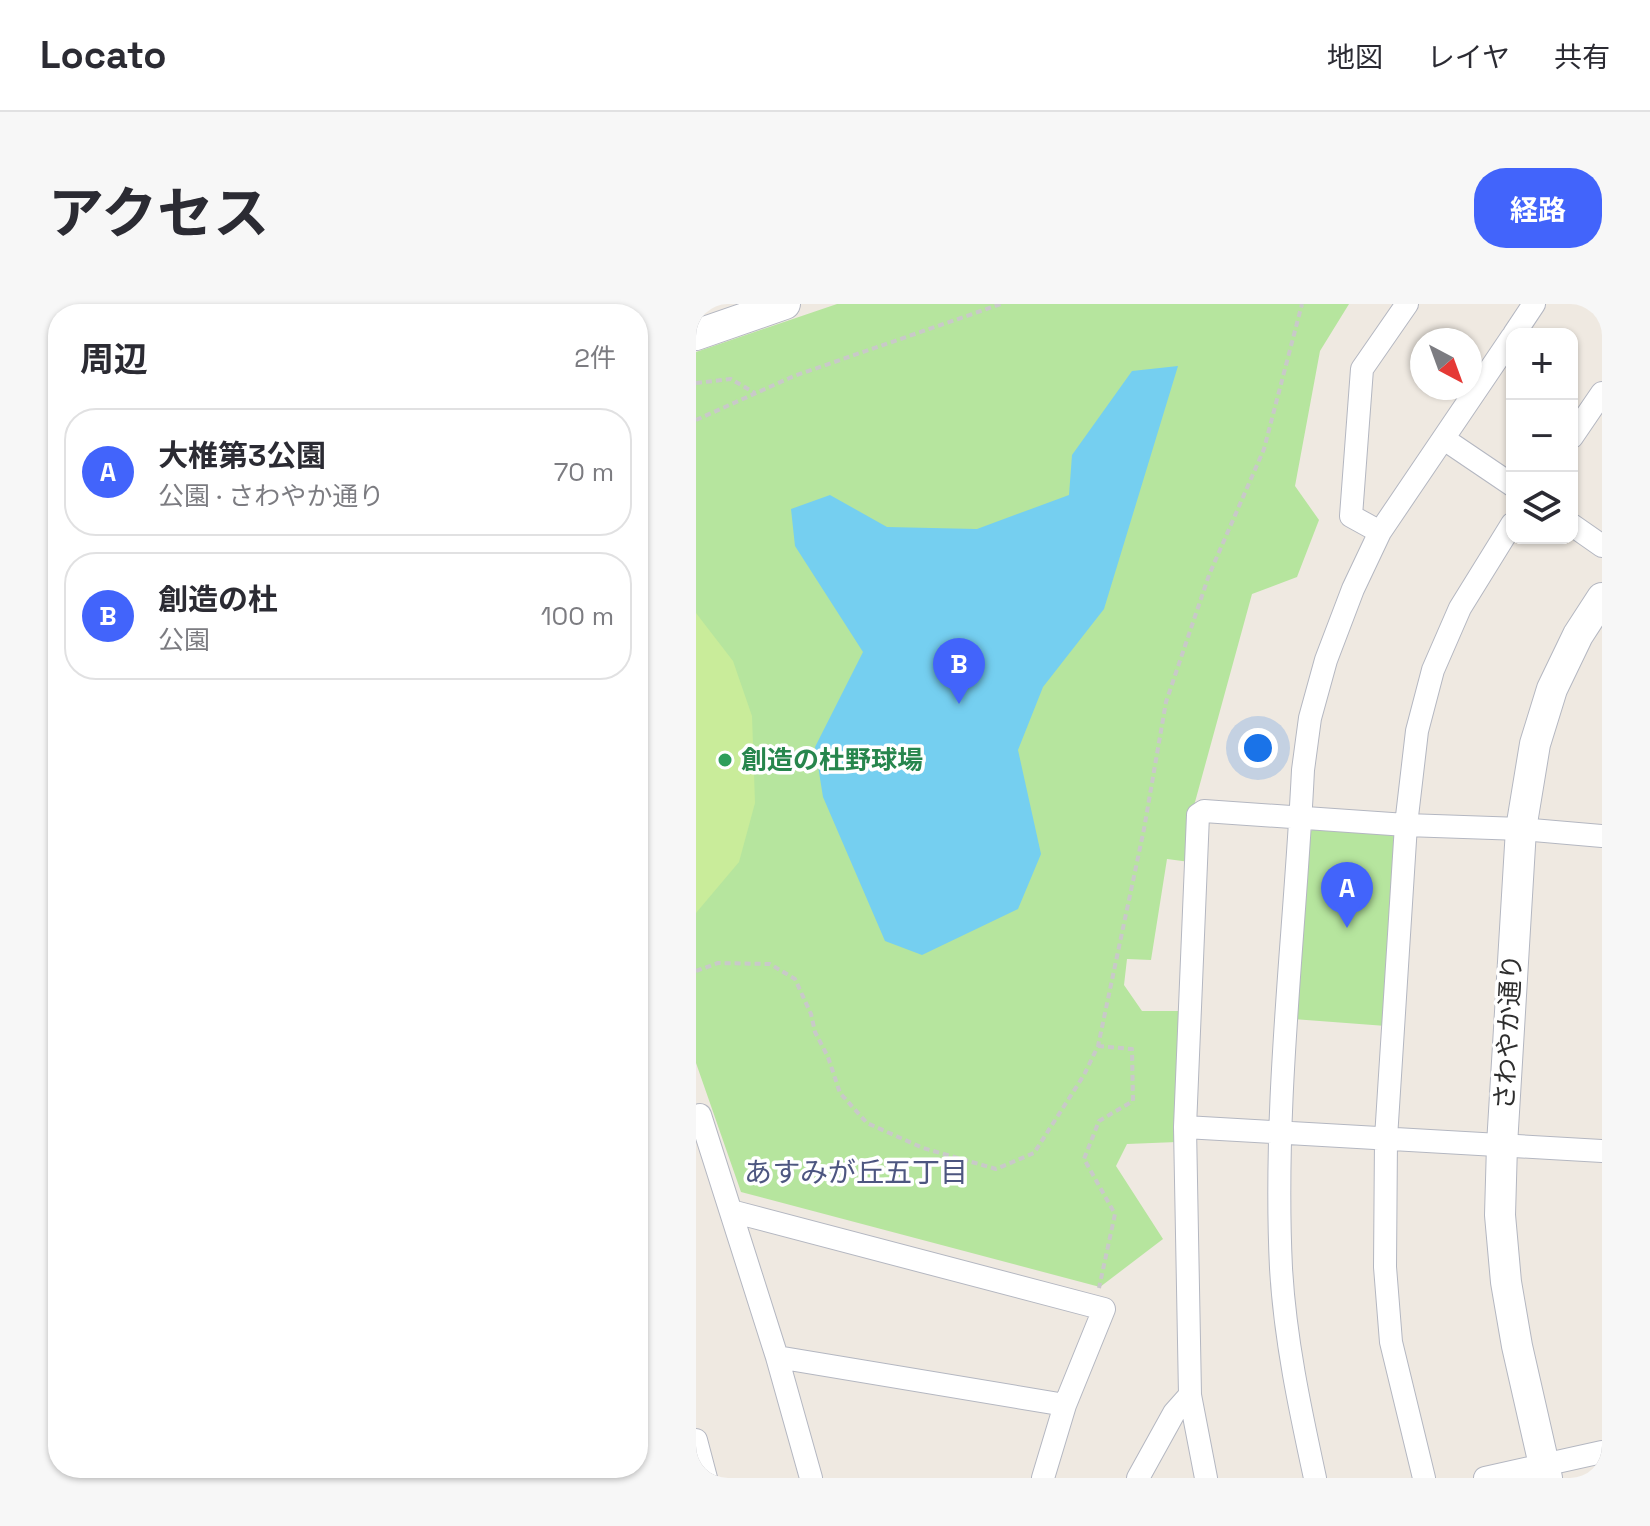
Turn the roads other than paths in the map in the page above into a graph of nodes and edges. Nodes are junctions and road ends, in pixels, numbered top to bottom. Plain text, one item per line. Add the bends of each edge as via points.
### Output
1 (785, 304) edge
2 (1407, 304) edge
3 (1534, 304) edge
4 (1518, 328) edge
5 (696, 335) edge
6 (1506, 346) edge
7 (1602, 393) edge
8 (1578, 428) edge
9 (1444, 439) junction
10 (1506, 481) edge
11 (1578, 529) edge
12 (1380, 532) junction
13 (1506, 534) edge
14 (1602, 546) edge
15 (1602, 598) edge
16 (1301, 818) junction
17 (1406, 825) junction
18 (1521, 829) junction
19 (1602, 836) edge
20 (696, 1116) edge
21 (1185, 1127) junction
22 (1279, 1132) junction
23 (1386, 1138) junction
24 (1502, 1145) junction
25 (1602, 1151) edge
26 (731, 1211) junction
27 (777, 1357) junction
28 (1190, 1395) junction
29 (1065, 1405) junction
30 (696, 1440) edge
31 (1602, 1452) edge
32 (1546, 1471) edge
33 (706, 1478) edge
34 (811, 1478) edge
35 (1043, 1478) edge
36 (1138, 1478) edge
37 (1206, 1478) edge
38 (1315, 1478) edge
39 (1424, 1478) edge
40 (1485, 1478) edge

1 - 5 street
2 - 12 street via 1362,369 1351,516
3 - 4 street
6 - 9 street
7 - 8 street
9 - 10 street
9 - 12 street
11 - 14 street
12 - 16 street via 1322,674 1310,718
13 - 17 street via 1460,608 1433,670 1417,731
15 - 18 street, さわやか通り via 1552,689 1535,744
16 - 17 street
16 - 21 street via 1204,811 1198,815
16 - 22 street
17 - 18 street
17 - 23 street
18 - 19 street
18 - 24 street, さわやか通り
20 - 26 street via 700,1115
21 - 22 street
21 - 28 street
22 - 23 street
22 - 38 street via 1281,1270 1293,1378
23 - 24 street
23 - 39 street via 1385,1267 1391,1342
24 - 25 street
24 - 32 street, さわやか通り via 1500,1215 1506,1282
26 - 27 street
26 - 29 street via 1104,1309
27 - 29 street
27 - 34 street
28 - 36 street via 1174,1413
28 - 37 street
29 - 35 street
30 - 33 street
31 - 32 street
32 - 40 street

